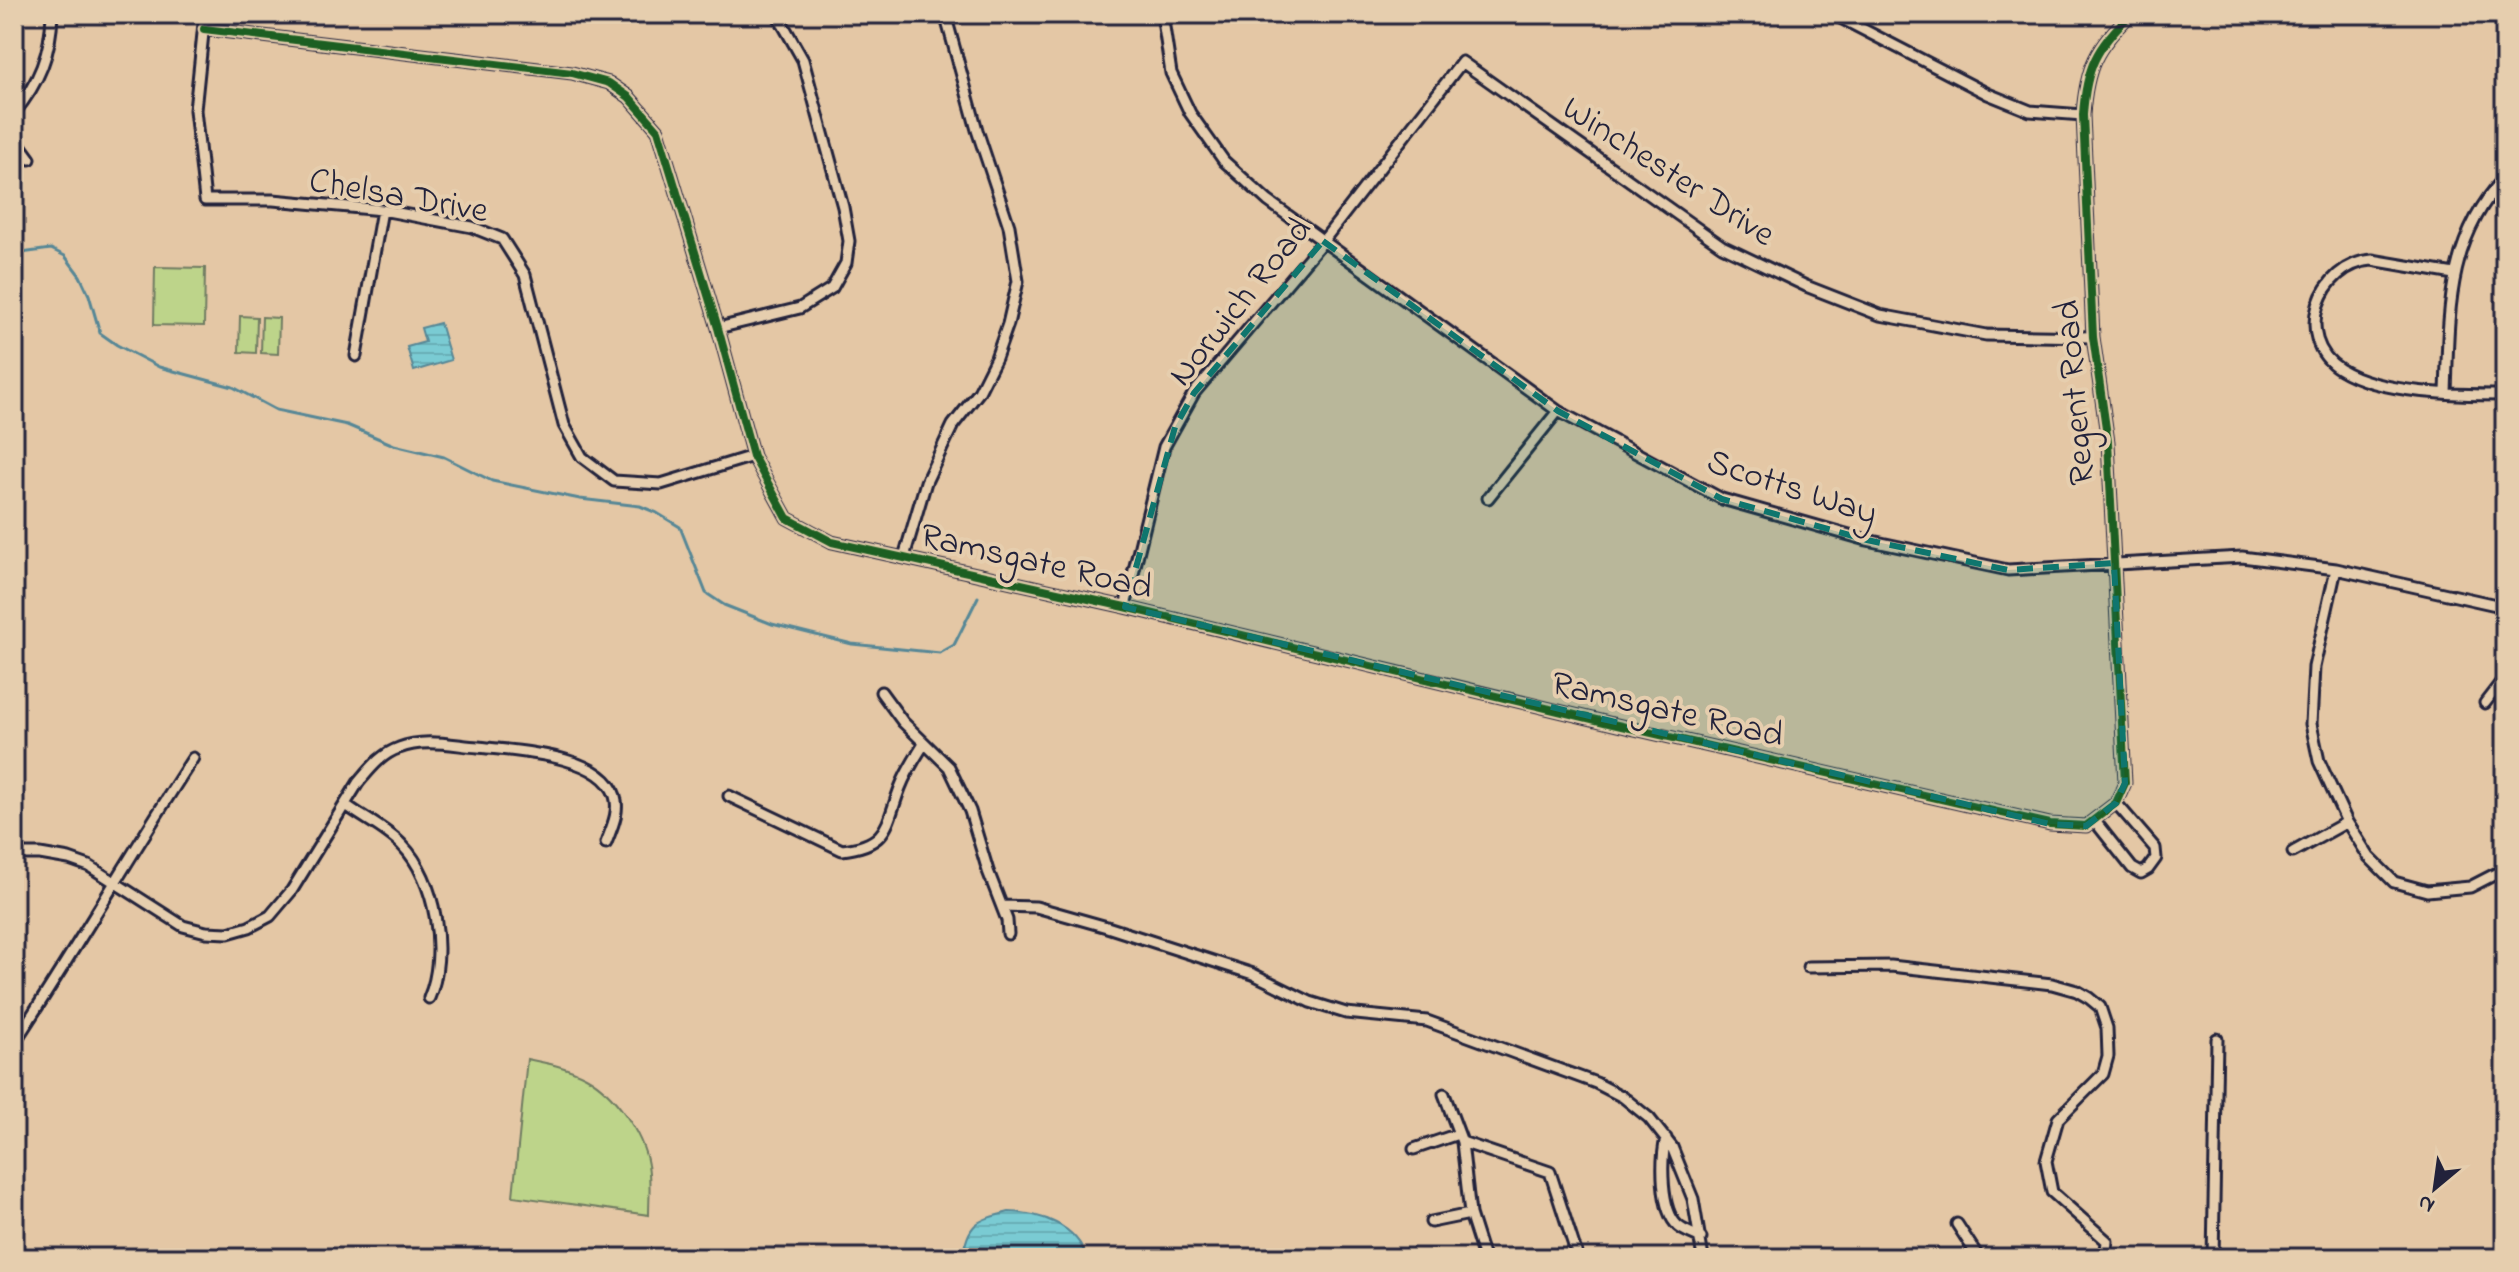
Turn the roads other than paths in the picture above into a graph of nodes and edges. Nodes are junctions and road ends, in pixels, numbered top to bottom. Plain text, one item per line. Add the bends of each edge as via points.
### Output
1 (52, 14) edge
2 (205, 14) edge
3 (777, 14) edge
4 (945, 14) edge
5 (1162, 14) edge
6 (1833, 14) edge
7 (2131, 14) edge
8 (204, 29) junction
9 (1462, 62) joint
10 (14, 113) edge
11 (2083, 115) junction
12 (14, 137) edge
13 (30, 159) dead end
14 (2505, 177) edge
15 (382, 210) junction
16 (1323, 241) junction
17 (2454, 274) junction
18 (718, 328) junction
19 (2093, 337) junction
20 (356, 356) dead end
21 (2446, 393) junction
22 (2505, 395) edge
23 (1558, 411) junction
24 (753, 456) junction
25 (1488, 498) dead end
26 (904, 557) junction
27 (2114, 563) junction
28 (2336, 569) junction
29 (1125, 607) junction
30 (2505, 607) edge
31 (2505, 670) edge
32 (881, 692) dead end
33 (2485, 703) dead end
34 (924, 744) junction
35 (193, 758) dead end
36 (729, 796) dead end
37 (2116, 803) junction
38 (346, 805) junction
39 (2094, 820) junction
40 (2347, 822) junction
41 (606, 843) dead end
42 (2293, 852) dead end
43 (14, 854) edge
44 (2505, 869) edge
45 (113, 883) junction
46 (1002, 906) junction
47 (1008, 934) dead end
48 (1808, 967) dead end
49 (429, 998) dead end
50 (2217, 1039) dead end
51 (14, 1043) edge
52 (1444, 1094) dead end
53 (1460, 1138) junction
54 (1666, 1138) junction
55 (1414, 1149) dead end
56 (1470, 1214) junction
57 (1431, 1222) dead end
58 (1957, 1224) dead end
59 (1701, 1238) junction
60 (1484, 1258) edge
61 (1578, 1258) edge
62 (1703, 1258) edge
63 (1979, 1258) edge
64 (2100, 1258) edge
65 (2213, 1258) edge

1 - 10 street via 45,65
2 - 8 street
3 - 18 street via 803,60 843,207 849,241 846,263 832,288 800,308
4 - 26 street via 1009,226 1018,281 996,358 979,392 953,425 926,482
5 - 16 street, Scotts Way via 1171,73 1190,113 1224,161
6 - 11 street via 2030,111
7 - 11 street, Regent Road via 2099,49 2085,83
8 - 15 street, Chelsa Drive via 195,110 205,200
8 - 18 street, Ramsgate Road via 572,73 609,83 658,130
9 - 16 street, Norwich Road
9 - 19 street, Winchester Drive via 1722,246 1806,286 1880,315 1986,335
11 - 19 street, Regent Road
12 - 13 street
14 - 17 street via 2480,209
15 - 20 street
15 - 24 street, Chelsa Drive via 472,227 502,239 525,275 564,425 582,457 614,481 661,484
16 - 23 street, Scotts Way
16 - 29 street, Norwich Road via 1194,393 1164,447
17 - 21 street
17 - 21 street via 2361,261 2334,276 2317,302 2315,319 2324,356 2340,369 2380,385
18 - 24 street, Ramsgate Road
19 - 27 street, Regent Road via 2108,442
21 - 22 street
23 - 25 street
23 - 27 street, Scotts Way via 1722,499 1867,540 2008,570
24 - 26 street, Ramsgate Road via 787,518 832,542
26 - 29 street, Ramsgate Road
27 - 28 street, Scotts Way via 2242,557
27 - 37 street, Regent Road via 2125,783
28 - 30 street, Scotts Way
28 - 40 street via 2314,667 2311,724 2319,761
29 - 39 street, Ramsgate Road via 2050,824 2086,826
31 - 33 street
32 - 34 street
34 - 36 street via 910,765 887,829 857,848 842,850
34 - 46 street via 949,767
35 - 45 street
37 - 39 street
37 - 39 street via 2155,848 2156,858 2148,869 2141,873 2132,868
38 - 41 street via 370,768 402,747 426,742 546,754 577,764 608,784 617,811
38 - 45 street via 292,890 270,916 249,927 228,933 183,926
38 - 49 street via 401,843 424,874 436,927 437,970
40 - 42 street
40 - 44 street via 2369,857 2394,882 2427,891 2470,887
43 - 45 street via 69,859
45 - 51 street
46 - 47 street
46 - 54 street via 1036,907 1107,927 1253,974 1346,1013 1427,1021 1596,1083 1623,1097
48 - 64 street via 1891,966 2052,984 2077,991 2100,1007 2107,1028 2103,1074 2058,1119 2046,1161 2052,1192 2107,1241
50 - 65 street
52 - 53 street
53 - 55 street
53 - 56 street
53 - 61 street via 1550,1172
54 - 59 street via 1693,1199
54 - 59 street via 1666,1209 1678,1227
56 - 57 street
56 - 60 street
58 - 63 street
59 - 62 street

